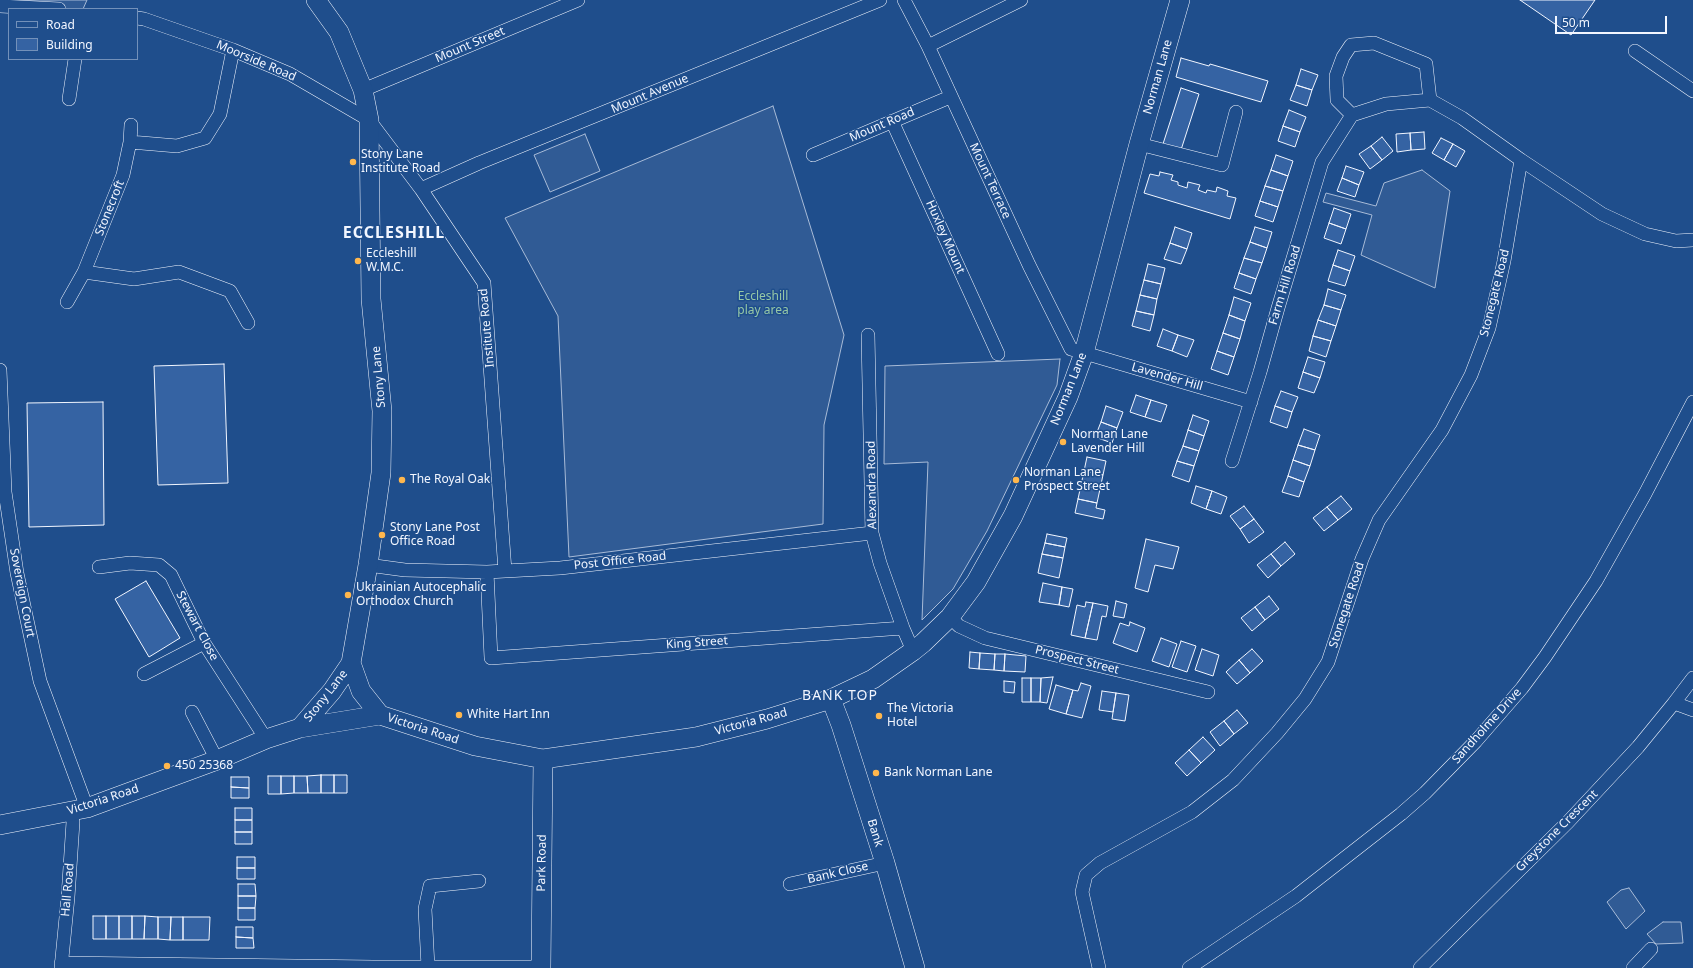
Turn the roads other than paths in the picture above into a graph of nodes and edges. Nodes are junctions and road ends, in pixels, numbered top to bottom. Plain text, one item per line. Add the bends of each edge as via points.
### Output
1 (316, 0) edge
2 (578, 0) edge
3 (880, 0) edge
4 (904, 0) edge
5 (1021, 0) edge
6 (1180, 0) edge
7 (138, 18) edge
8 (928, 46) junction
9 (233, 50) junction
10 (1635, 51) dead end
11 (75, 60) edge
12 (363, 90) junction
13 (1693, 91) edge
14 (950, 97) junction
15 (69, 99) dead end
16 (1430, 100) junction
17 (1236, 112) dead end
18 (1352, 115) junction
19 (369, 120) junction
20 (892, 120) junction
21 (131, 125) dead end
22 (130, 142) junction
23 (1139, 144) junction
24 (813, 155) dead end
25 (1521, 160) junction
26 (421, 189) junction
27 (1693, 240) edge
28 (84, 272) junction
29 (66, 302) dead end
30 (248, 323) dead end
31 (868, 335) dead end
32 (1084, 353) junction
33 (998, 354) dead end
34 (0, 370) edge
35 (1251, 402) junction
36 (1693, 402) edge
37 (1232, 461) dead end
38 (872, 533) junction
39 (368, 565) junction
40 (99, 568) dead end
41 (505, 571) junction
42 (487, 572) junction
43 (950, 617) junction
44 (903, 628) junction
45 (204, 642) junction
46 (913, 651) junction
47 (351, 663) junction
48 (144, 674) dead end
49 (1693, 678) edge
50 (1208, 692) dead end
51 (831, 699) junction
52 (1674, 703) junction
53 (1693, 710) edge
54 (192, 712) dead end
55 (380, 715) junction
56 (300, 728) junction
57 (266, 739) junction
58 (543, 759) junction
59 (217, 760) junction
60 (79, 810) junction
61 (0, 825) edge
62 (885, 863) junction
63 (479, 881) dead end
64 (790, 884) dead end
65 (1651, 949) dead end
66 (61, 966) edge
67 (428, 967) edge
68 (373, 968) edge
69 (541, 968) edge
70 (915, 968) edge
71 (1100, 968) edge
72 (1189, 968) edge
73 (1420, 968) edge
74 (1633, 968) edge

1 - 12 street, Stony Lane via 339,32
2 - 12 street, Mount Street
3 - 26 street, Mount Avenue
4 - 8 street, Mount Terrace
5 - 8 street
6 - 23 street, Norman Lane
7 - 9 street, Moorside Road
8 - 14 street, Mount Terrace
9 - 19 street, Moorside Road via 290,74
9 - 22 street via 220,114 205,138 177,146
10 - 13 street
11 - 15 street
12 - 19 street, Stony Lane
14 - 20 street, Mount Road
14 - 32 street, Mount Terrace via 1071,349
16 - 18 street via 1386,104
16 - 18 street via 1426,64 1374,43 1351,45 1336,76 1337,100
16 - 25 street via 1462,118
17 - 23 street via 1222,165
18 - 35 street, Farm Hill Road via 1322,162
19 - 26 street, Institute Road
19 - 39 street, Stony Lane via 371,299 382,411 381,473
20 - 24 street, Mount Road
20 - 33 street, Huxley Mount
21 - 22 street, Stonecroft
22 - 28 street, Stonecroft via 123,175
23 - 32 street, Norman Lane
25 - 27 street via 1602,214 1645,234 1676,241
25 - 71 street, Stonegate Road via 1504,261 1489,328 1471,374 1442,430 1379,520 1362,559 1328,662 1305,699 1233,780 1192,812 1100,864 1086,875 1082,892
26 - 41 street, Institute Road via 484,284
28 - 29 street, Stonecroft
28 - 30 street via 134,279 178,272 230,291
31 - 38 street, Alexandra Road
32 - 35 street, Lavender Hill
32 - 43 street, Norman Lane via 1068,396 1013,516 976,582
34 - 60 street, Sovereign Court via 5,492 17,573 40,681
35 - 37 street, Farm Hill Road
36 - 72 street, Sandholme Drive via 1596,581 1522,688 1476,741 1401,814 1296,896
38 - 41 street, Post Office Road via 560,568
38 - 44 street, Alexandra Road via 880,564
39 - 42 street, Post Office Road via 405,570
39 - 47 street, Stony Lane
40 - 45 street, Stewart Close via 130,563 159,565 171,575
41 - 42 street, Post Office Road
42 - 44 street, King Street via 491,658
43 - 46 street, Norman Lane
43 - 50 street, Prospect Street via 959,626 985,638
44 - 46 street, Alexandra Road
45 - 48 street
45 - 57 street, Stewart Close
46 - 51 street, Norman Lane via 873,678
47 - 55 street, Stony Lane via 361,691
47 - 56 street, Stony Lane via 332,691
49 - 52 street, Greystone Crescent
51 - 58 street, Victoria Road via 696,737
51 - 62 street, Bank
52 - 53 street
52 - 73 street, Greystone Crescent via 1638,747 1568,822
54 - 59 street
55 - 56 street, Victoria Road
55 - 58 street, Victoria Road via 475,746
56 - 57 street, Victoria Road
57 - 59 street, Victoria Road
58 - 69 street, Park Road
59 - 60 street, Victoria Road
60 - 61 street, Victoria Road
60 - 66 street, Hall Road via 73,822
62 - 64 street, Bank Close
62 - 70 street, Bank
63 - 67 street via 430,886 425,909
65 - 74 street
66 - 68 street
67 - 68 street
67 - 69 street

